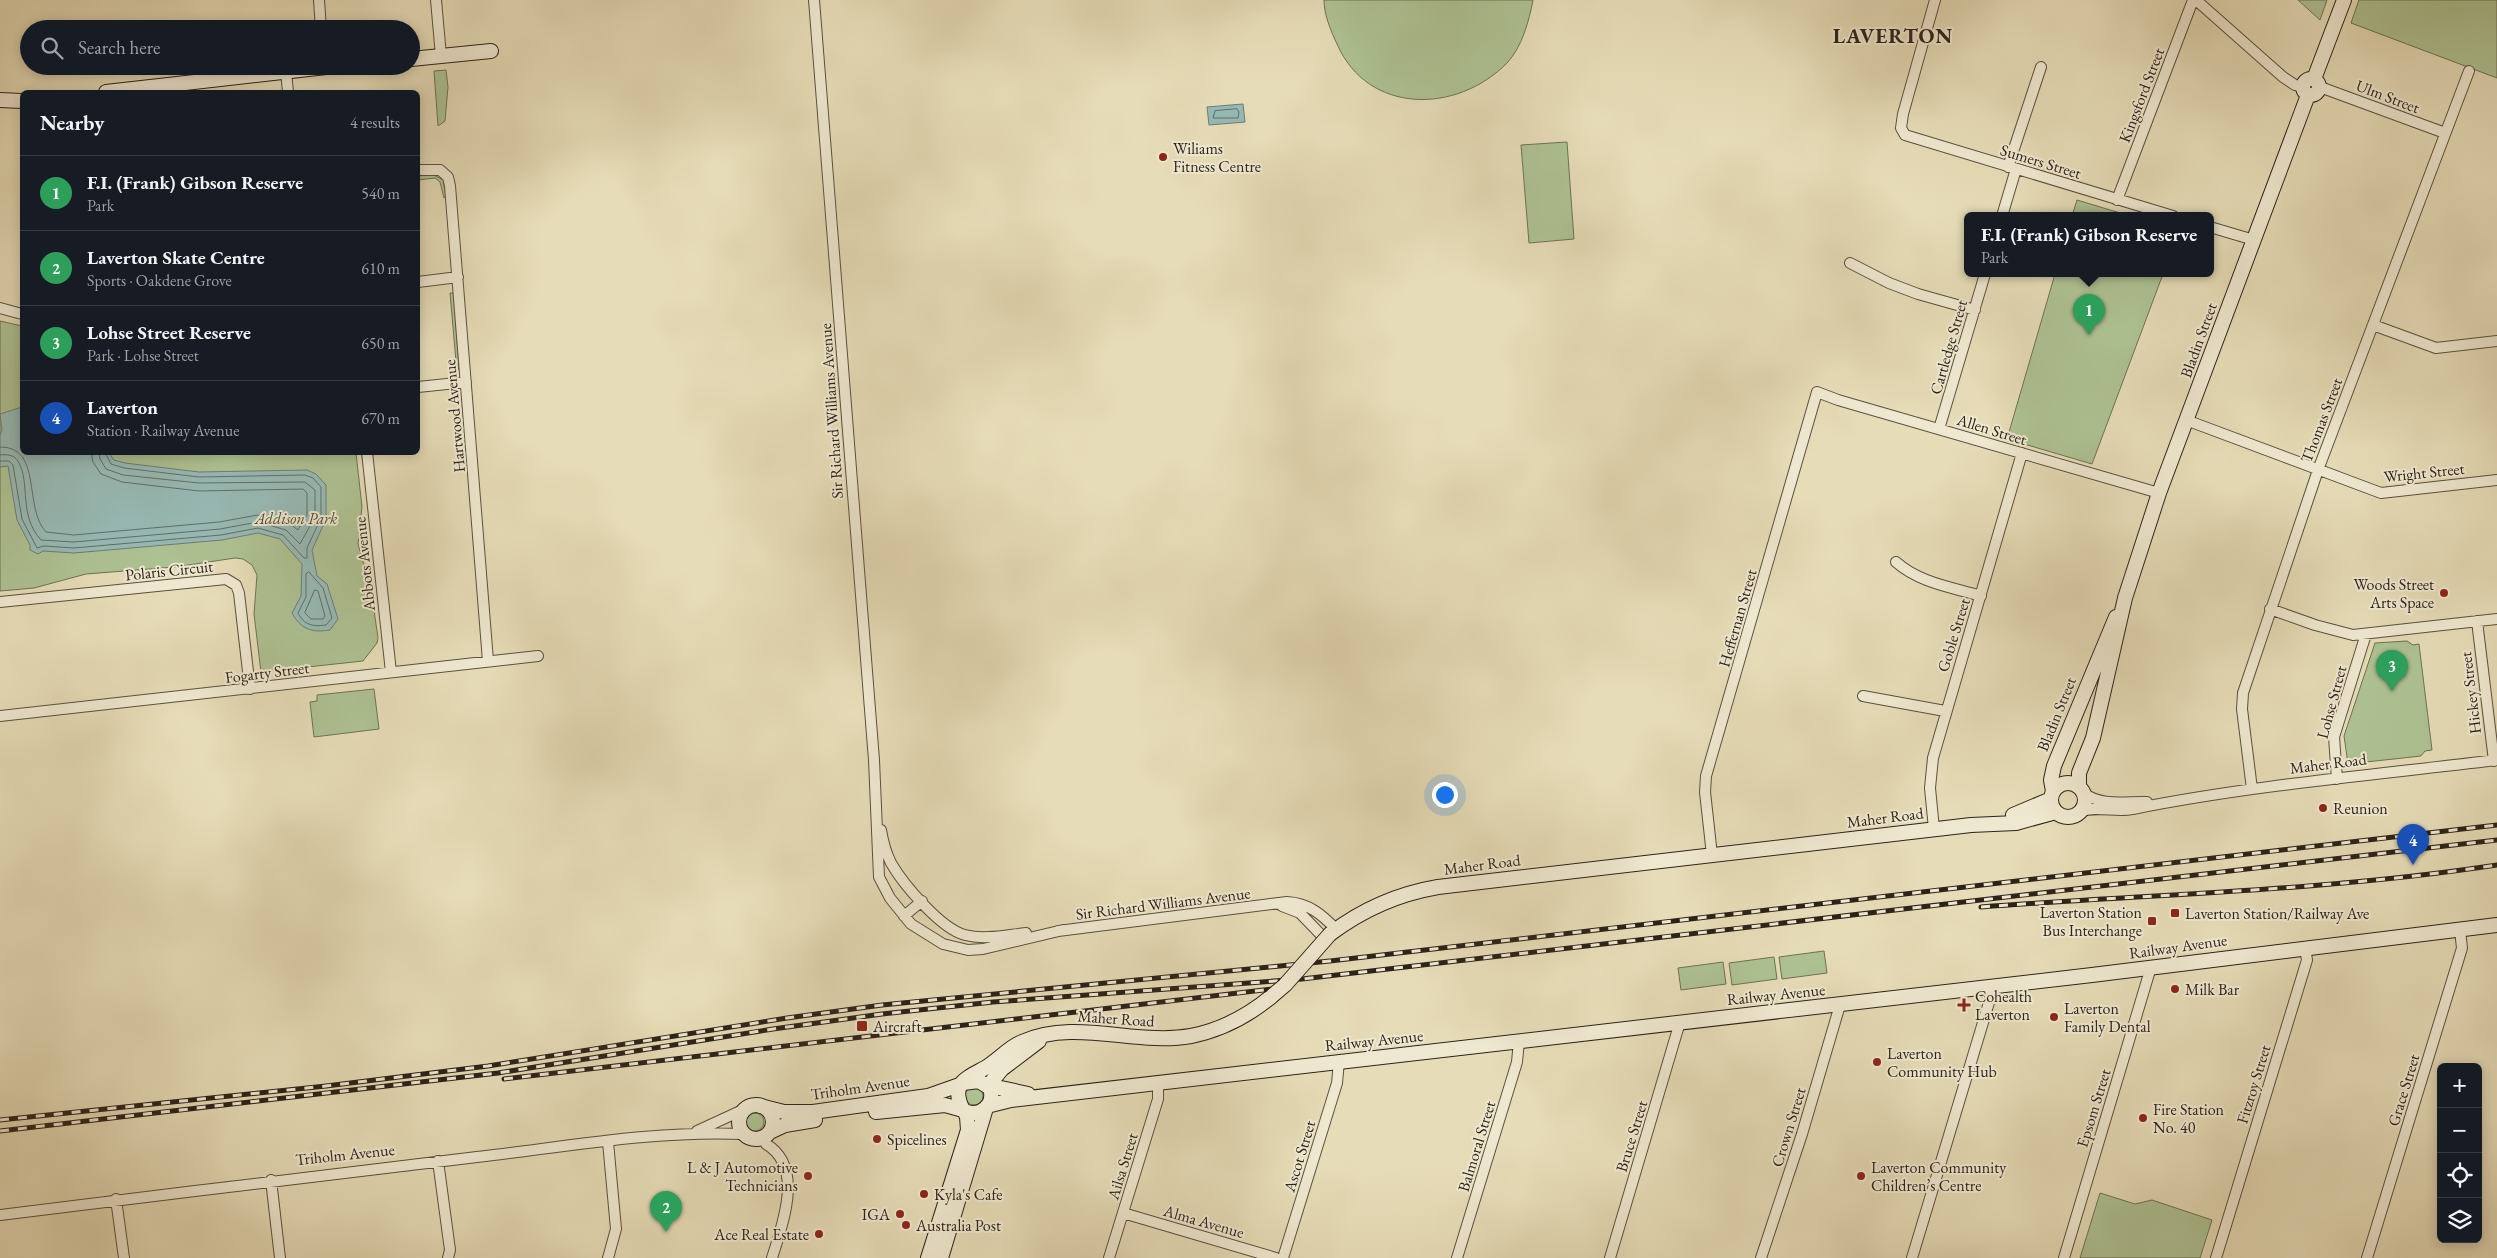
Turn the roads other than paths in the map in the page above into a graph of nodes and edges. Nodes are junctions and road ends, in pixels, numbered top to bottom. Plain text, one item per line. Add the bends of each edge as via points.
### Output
1 (319, 0) edge
2 (436, 0) edge
3 (814, 0) edge
4 (1935, 0) edge
5 (2194, 0) edge
6 (2344, 0) edge
7 (320, 20) edge
8 (491, 51) dead end
9 (441, 56) junction
10 (420, 58) edge
11 (2041, 67) dead end
12 (2469, 70) dead end
13 (266, 75) edge
14 (286, 75) edge
15 (2311, 87) junction
16 (181, 88) edge
17 (144, 90) edge
18 (288, 90) edge
19 (2445, 133) junction
20 (2012, 168) junction
21 (420, 170) edge
22 (2117, 200) junction
23 (2003, 212) edge
24 (2159, 212) edge
25 (2214, 228) edge
26 (2254, 240) junction
27 (1850, 262) dead end
28 (458, 277) junction
29 (1984, 277) edge
30 (420, 282) edge
31 (0, 308) edge
32 (1975, 310) junction
33 (20, 313) edge
34 (2373, 325) junction
35 (2497, 341) edge
36 (466, 382) junction
37 (420, 387) edge
38 (1817, 392) joint
39 (2186, 420) junction
40 (1940, 429) junction
41 (2022, 454) junction
42 (367, 455) edge
43 (2318, 470) junction
44 (2497, 480) edge
45 (2159, 493) junction
46 (1896, 562) dead end
47 (1981, 596) junction
48 (2125, 598) junction
49 (0, 602) edge
50 (2270, 610) junction
51 (2497, 619) edge
52 (2477, 622) junction
53 (2366, 634) junction
54 (538, 656) dead end
55 (488, 661) junction
56 (391, 672) junction
57 (250, 689) junction
58 (1863, 696) dead end
59 (1945, 711) junction
60 (0, 716) edge
61 (2495, 761) edge
62 (2337, 779) junction
63 (2081, 789) junction
64 (2252, 789) junction
65 (2053, 801) junction
66 (2163, 802) junction
67 (2080, 812) junction
68 (878, 820) junction
69 (1934, 829) junction
70 (1712, 854) junction
71 (922, 901) junction
72 (1266, 906) junction
73 (904, 916) junction
74 (2497, 925) edge
75 (1063, 930) junction
76 (2460, 930) junction
77 (1328, 934) junction
78 (2305, 948) junction
79 (2151, 967) junction
80 (1994, 986) junction
81 (1840, 1004) junction
82 (1680, 1022) junction
83 (1045, 1036) junction
84 (1519, 1041) junction
85 (1339, 1061) junction
86 (1158, 1082) junction
87 (962, 1083) junction
88 (989, 1087) junction
89 (1059, 1095) junction
90 (754, 1107) junction
91 (987, 1107) junction
92 (964, 1110) junction
93 (694, 1133) junction
94 (744, 1134) junction
95 (768, 1137) junction
96 (608, 1142) junction
97 (438, 1161) junction
98 (271, 1180) junction
99 (956, 1189) junction
100 (116, 1199) junction
101 (1123, 1213) junction
102 (0, 1215) edge
103 (124, 1258) edge
104 (280, 1258) edge
105 (448, 1258) edge
106 (608, 1258) edge
107 (772, 1258) edge
108 (928, 1258) edge
109 (941, 1258) edge
110 (1109, 1258) edge
111 (1276, 1258) edge
112 (1283, 1258) edge
113 (1457, 1258) edge
114 (1610, 1258) edge
115 (1761, 1258) edge
116 (1912, 1258) edge
117 (2064, 1258) edge
118 (2216, 1258) edge
119 (2367, 1258) edge

1 - 7 street
2 - 9 street
3 - 68 street, Sir Richard Williams Avenue
4 - 20 street, Sumers Street via 1903,114 1903,132 1916,140
5 - 15 street, Ulm Street via 2284,77 2295,85
5 - 22 street, Kingsford Street
6 - 15 street, Bladin Street
8 - 9 street
9 - 10 street
11 - 20 street
12 - 19 street, Thomas Street
13 - 16 street
14 - 18 street
15 - 19 street, Ulm Street
15 - 26 street, Bladin Street
16 - 17 street
19 - 34 street, Thomas Street
20 - 22 street, Sumers Street
20 - 23 street
21 - 28 street, Hartwood Avenue via 434,168 443,171 450,186
22 - 24 street, Sumers Street
25 - 26 street
26 - 39 street, Bladin Street
27 - 32 street via 1889,283
28 - 30 street
28 - 36 street, Hartwood Avenue
29 - 32 street, Cartledge Street
31 - 33 street
32 - 40 street, Cartledge Street
34 - 35 street via 2436,348
34 - 43 street, Thomas Street
36 - 37 street
36 - 55 street, Hartwood Avenue
38 - 40 street, Allen Street
38 - 70 street, Heffernan Street via 1706,776
39 - 43 street, Wright Street
39 - 45 street, Bladin Street
40 - 41 street, Allen Street
41 - 45 street, Allen Street
41 - 47 street, Goble Street
42 - 56 street, Abbots Avenue
43 - 44 street, Wright Street via 2381,493
43 - 50 street, Thomas Street
45 - 48 street, Bladin Street
46 - 47 street via 1922,579
47 - 59 street, Goble Street
48 - 63 street, Bladin Street via 2093,738 2080,773
48 - 65 street, Bladin Street via 2104,641 2054,766 2051,780
49 - 57 street, Polaris Circuit via 226,579 236,585 239,593
50 - 53 street via 2342,634
50 - 64 street, Thomas Street via 2242,697
51 - 52 street
52 - 53 street
52 - 61 street, Hickey Street
53 - 62 street, Lohse Street via 2334,737
54 - 55 street, Fogarty Street
55 - 56 street, Fogarty Street
56 - 57 street, Fogarty Street
57 - 60 street, Fogarty Street
58 - 59 street
59 - 69 street, Goble Street via 1933,758 1930,788
61 - 62 street, Maher Road
62 - 64 street, Maher Road
63 - 65 street via 2068,782 2062,783
63 - 66 street, Maher Road via 2090,798 2107,802
63 - 67 street via 2085,804
64 - 66 street, Maher Road
65 - 67 street via 2069,816
65 - 69 street, Maher Road via 2016,823
66 - 67 street, Maher Road via 2123,810
68 - 71 street, Sir Richard Williams Avenue via 893,866
68 - 73 street, Sir Richard Williams Avenue via 876,856 879,877
69 - 70 street, Maher Road
70 - 77 street, Maher Road via 1421,889 1375,905
71 - 73 street
71 - 75 street, Sir Richard Williams Avenue via 946,925 965,936
72 - 75 street, Sir Richard Williams Avenue
72 - 77 street, Sir Richard Williams Avenue via 1283,906 1300,913
72 - 77 street, Sir Richard Williams Avenue via 1287,902 1305,905 1318,912
73 - 75 street, Sir Richard Williams Avenue via 939,942 964,950
74 - 76 street, Railway Avenue
76 - 78 street, Railway Avenue
76 - 119 street, Grace Street via 2462,948
77 - 83 street, Maher Road, bridge via 1272,996 1234,1022 1192,1036 1154,1039 1075,1032
78 - 79 street, Railway Avenue
78 - 118 street, Fitzroy Street via 2307,960
79 - 80 street, Railway Avenue
79 - 117 street, Epsom Street
80 - 81 street, Railway Avenue
80 - 116 street
81 - 82 street, Railway Avenue
81 - 115 street, Crown Street
82 - 84 street, Railway Avenue
82 - 114 street, Bruce Street
83 - 87 street, Maher Road via 1022,1042
83 - 88 street, Maher Road via 1002,1069
84 - 85 street, Railway Avenue
84 - 113 street, Balmoral Street via 1517,1062
85 - 86 street, Railway Avenue
85 - 112 street, Ascot Street via 1337,1083
86 - 89 street, Railway Avenue
86 - 101 street, Ailsa Street via 1158,1099
87 - 88 street via 979,1081
87 - 90 street, Triholm Avenue via 928,1096 813,1112
87 - 92 street via 958,1094
88 - 89 street, Railway Avenue
88 - 91 street via 991,1096
89 - 91 street, Railway Avenue via 1005,1101
90 - 93 street, Triholm Avenue
90 - 94 street via 740,1118
90 - 95 street via 765,1108 772,1116
91 - 92 street via 976,1114
91 - 99 street
92 - 95 street, Triholm Avenue via 945,1105 885,1110 800,1122
92 - 99 street via 968,1130
93 - 94 street, Triholm Avenue
93 - 96 street, Triholm Avenue
94 - 95 street, Triholm Avenue via 756,1139
95 - 107 street via 784,1166 788,1198
96 - 97 street, Triholm Avenue
96 - 106 street via 616,1229
97 - 98 street, Triholm Avenue
97 - 105 street via 450,1250
98 - 100 street, Triholm Avenue
98 - 104 street
99 - 108 street
99 - 109 street
100 - 102 street, Triholm Avenue
100 - 103 street
101 - 110 street, Ailsa Street
101 - 111 street, Alma Avenue

